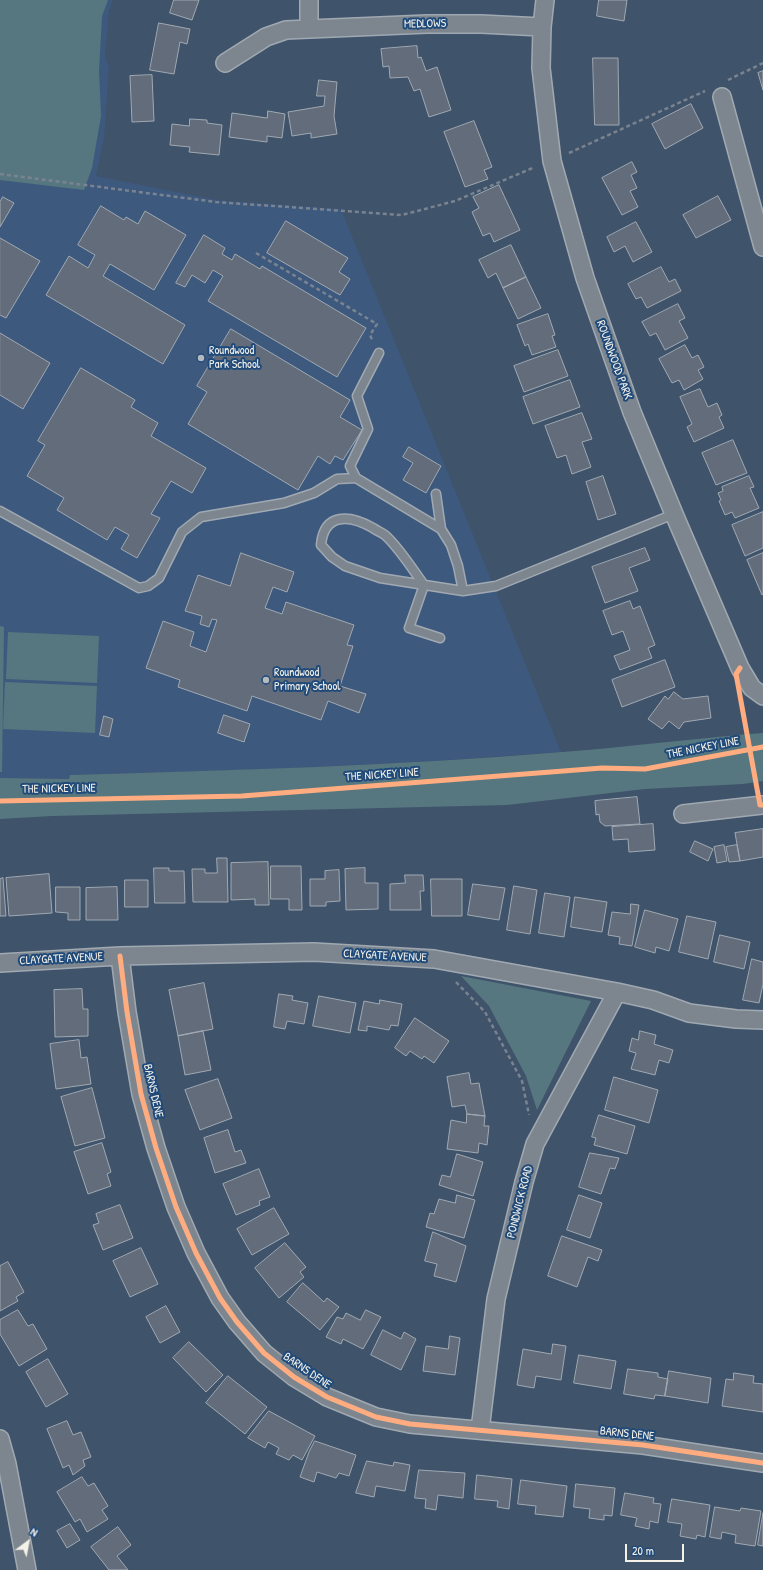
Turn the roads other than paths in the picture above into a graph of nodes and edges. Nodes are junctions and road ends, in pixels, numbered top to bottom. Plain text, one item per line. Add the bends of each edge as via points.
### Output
1 (309, 0) edge
2 (545, 0) edge
3 (542, 27) junction
4 (309, 29) junction
5 (225, 63) dead end
6 (720, 89) road end
7 (763, 246) edge
8 (379, 353) road end
9 (356, 478) junction
10 (436, 494) dead end
11 (0, 512) edge
12 (674, 514) junction
13 (441, 529) junction
14 (424, 585) junction
15 (463, 591) junction
16 (440, 638) dead end
17 (763, 696) edge
18 (763, 805) edge
19 (683, 814) dead end
20 (120, 956) junction
21 (0, 963) edge
22 (617, 992) junction
23 (763, 1020) edge
24 (480, 1430) junction
25 (0, 1439) edge
26 (763, 1463) edge
27 (27, 1570) edge

1 - 4 street
2 - 3 street, ROUNDWOOD PARK
3 - 4 street, MEDLOWS via 427,24
3 - 12 street, ROUNDWOOD PARK via 541,68 552,161 585,278 632,412
4 - 5 street, MEDLOWS via 286,30 266,37
6 - 7 street
8 - 9 lane via 357,396 368,429 350,466
9 - 11 lane via 337,479 314,493 284,503 201,517 182,532 159,578 148,586 139,588
9 - 13 lane
10 - 13 lane
12 - 15 lane via 496,586
12 - 17 street, ROUNDWOOD PARK via 740,668 752,688
13 - 15 lane via 451,546
14 - 14 lane via 386,536 367,524 349,518 336,520 325,530 321,545 332,558 345,566 380,578
14 - 15 lane
14 - 16 lane via 409,628
18 - 19 street
20 - 21 street, CLAYGATE AVENUE
20 - 22 street, CLAYGATE AVENUE via 314,952 434,959
20 - 24 street, BARNS DENE via 141,1094 156,1148 176,1207 196,1253 220,1298 237,1322 264,1353 327,1397 376,1417 410,1424
22 - 23 street, CLAYGATE AVENUE via 653,1000 688,1013
22 - 24 street, PONDWICK ROAD via 535,1144 496,1299
24 - 26 street, BARNS DENE via 643,1445
25 - 27 street

